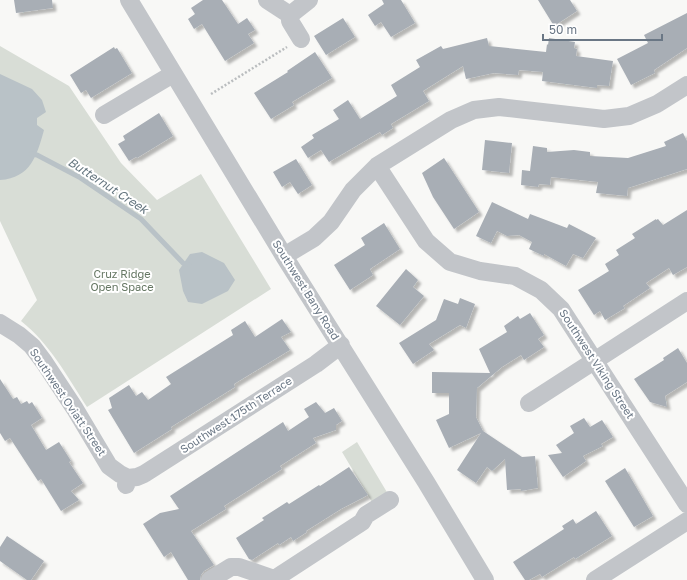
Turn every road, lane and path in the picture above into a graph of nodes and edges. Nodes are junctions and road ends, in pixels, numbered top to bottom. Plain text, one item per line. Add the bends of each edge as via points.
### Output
1 (129, 0) edge
2 (267, 0) edge
3 (308, 0) edge
4 (290, 15) junction
5 (295, 42) joint
6 (173, 74) junction
7 (687, 85) edge
8 (211, 94) dead end
9 (104, 115) dead end
10 (377, 166) junction
11 (284, 256) junction
12 (687, 301) edge
13 (0, 323) edge
14 (341, 345) junction
15 (595, 359) junction
16 (529, 403) dead end
17 (127, 481) joint
18 (390, 500) dead end
19 (687, 504) edge
20 (687, 521) edge
21 (210, 580) edge
22 (277, 580) edge
23 (281, 580) edge
24 (485, 580) edge
25 (595, 580) edge

1 - 6 street, Southwest Bany Road
2 - 4 street
3 - 4 street
4 - 5 street
5 - 8 path
6 - 9 street
6 - 11 street, Southwest Bany Road
7 - 10 street via 657,104 629,116 604,119 499,107 474,110 451,120
10 - 11 street via 353,190 331,222 314,238
10 - 15 street, Southwest Viking Street via 426,241 450,262 480,271 515,276 541,290 561,309
11 - 14 street, Southwest Bany Road
12 - 15 street
13 - 17 street, Southwest Oviatt Street via 32,346 75,409 109,466
14 - 17 street, Southwest 175th Terrace via 316,364 150,471
14 - 24 street, Southwest Bany Road
15 - 16 street
15 - 19 street, Southwest Viking Street
18 - 23 street via 366,515 362,522 279,576
20 - 25 street
21 - 22 street via 231,567

